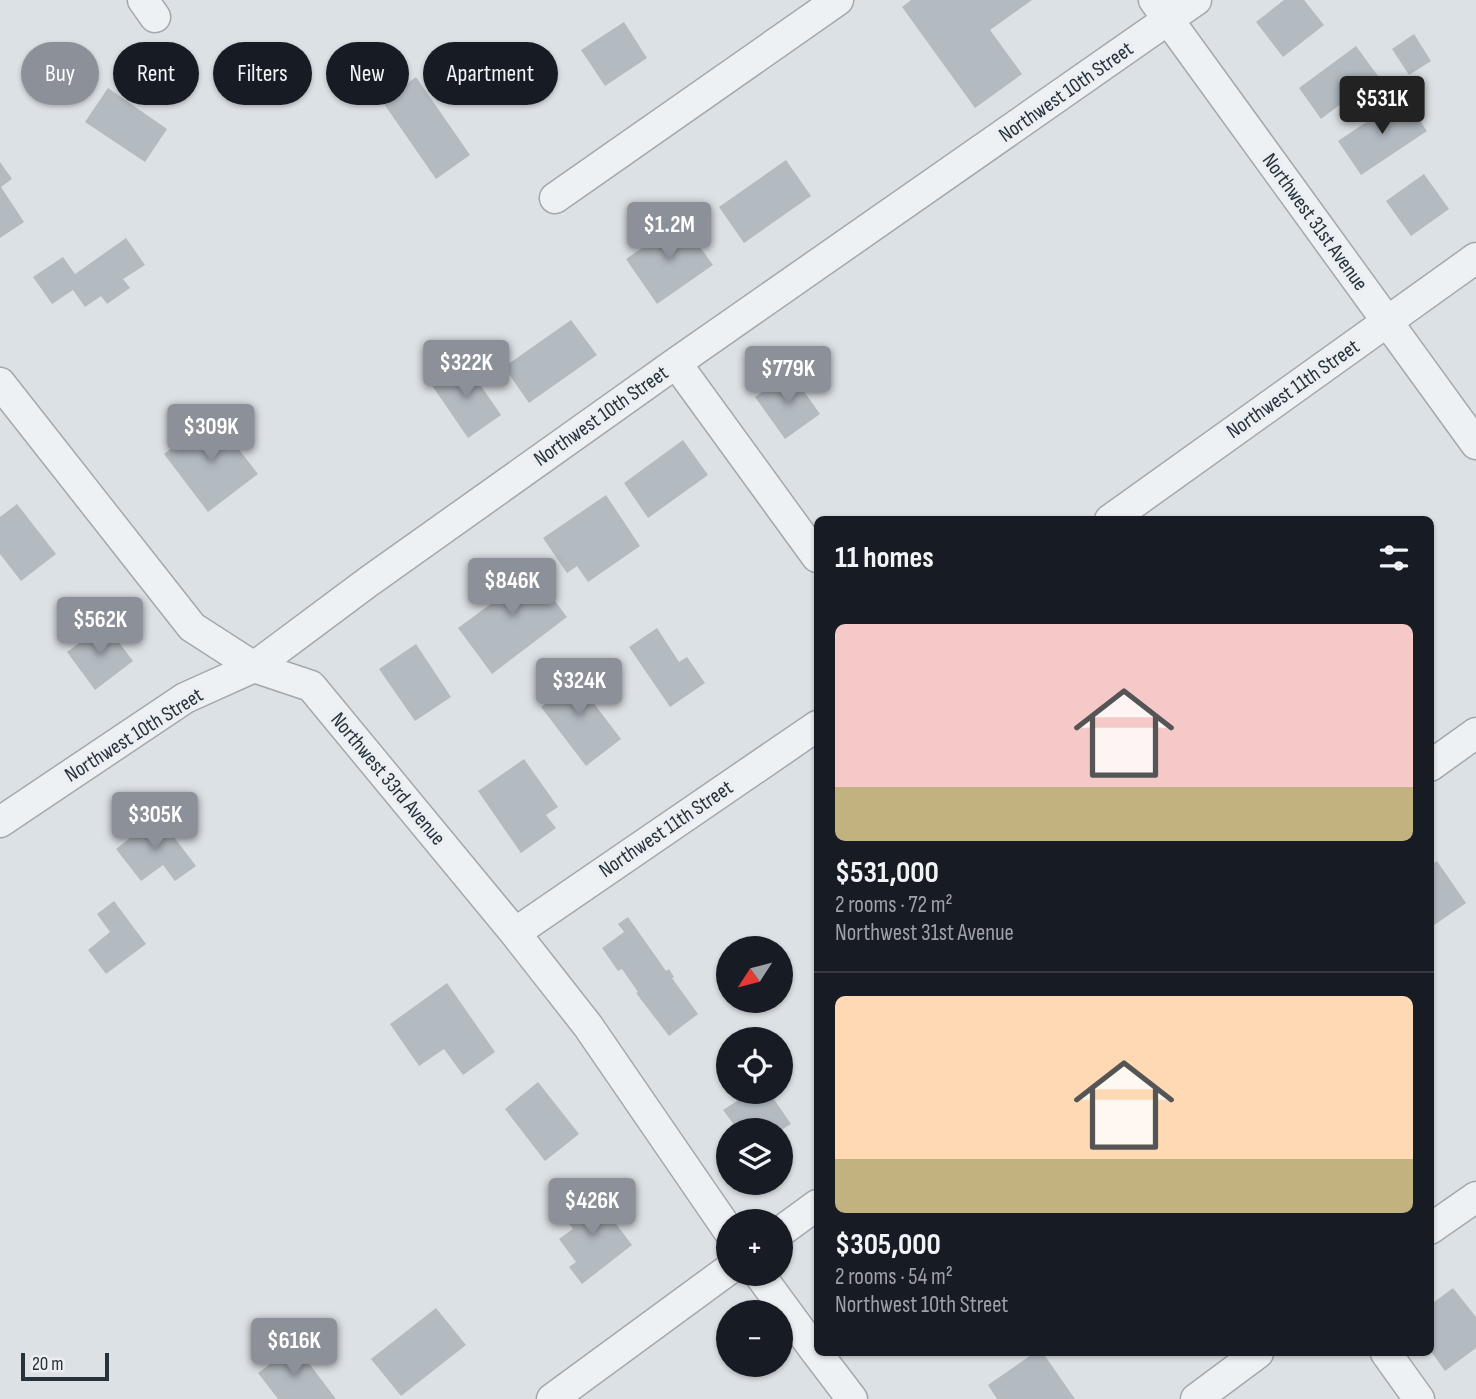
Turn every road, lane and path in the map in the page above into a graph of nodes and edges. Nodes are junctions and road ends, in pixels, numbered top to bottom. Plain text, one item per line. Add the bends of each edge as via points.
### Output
1 (838, 0) edge
2 (1196, 0) edge
3 (1161, 10) edge
4 (555, 198) dead end
5 (1476, 258) edge
6 (1388, 322) junction
7 (677, 363) junction
8 (0, 383) edge
9 (1476, 444) edge
10 (1116, 516) edge
11 (814, 553) edge
12 (254, 667) junction
13 (814, 728) edge
14 (1476, 733) edge
15 (1434, 763) edge
16 (0, 822) edge
17 (515, 933) junction
18 (1476, 1197) edge
19 (814, 1207) edge
20 (716, 1213) edge
21 (793, 1222) edge
22 (1434, 1226) edge
23 (716, 1279) edge
24 (768, 1286) edge
25 (814, 1349) edge
26 (819, 1356) edge
27 (1254, 1356) edge
28 (1388, 1356) edge
29 (552, 1399) edge
30 (852, 1399) edge
31 (1196, 1399) edge
32 (1419, 1399) edge

1 - 4 street
2 - 3 street, Northwest 10th Street
3 - 6 street, Northwest 31st Avenue
3 - 7 street, Northwest 10th Street
5 - 6 street, Northwest 11th Street
6 - 9 street, Northwest 31st Avenue
6 - 10 street, Northwest 11th Street
7 - 11 street
7 - 12 street, Northwest 10th Street
8 - 12 street, Northwest 33rd Avenue via 192,627
12 - 16 street, Northwest 10th Street via 185,698
12 - 17 street, Northwest 33rd Avenue via 311,686
13 - 17 street, Northwest 11th Street
14 - 15 street
17 - 20 street, Northwest 33rd Avenue via 588,1026
18 - 22 street
19 - 21 street
23 - 29 street
24 - 25 street
26 - 30 street
27 - 31 street
28 - 32 street

